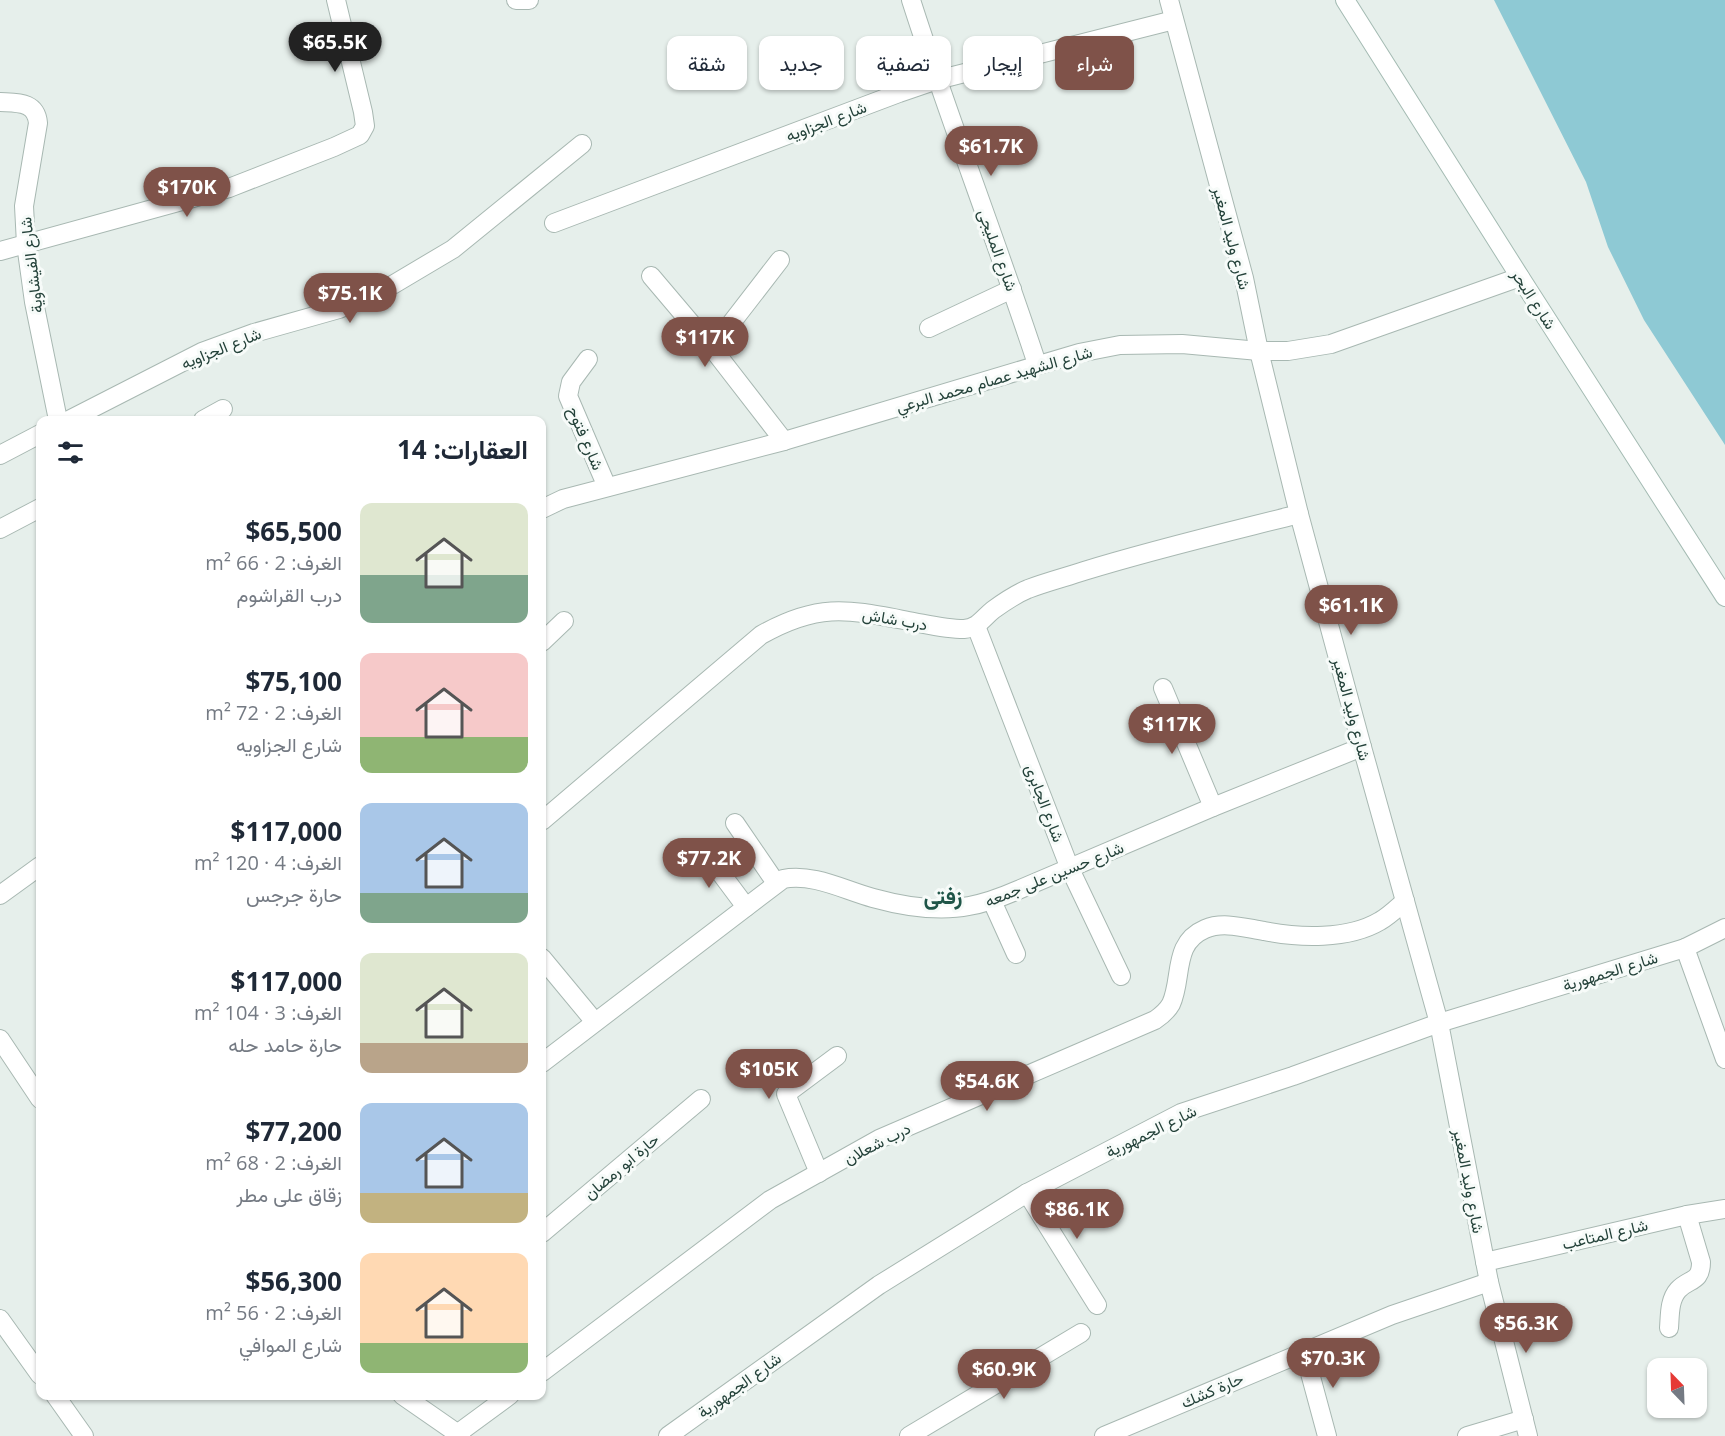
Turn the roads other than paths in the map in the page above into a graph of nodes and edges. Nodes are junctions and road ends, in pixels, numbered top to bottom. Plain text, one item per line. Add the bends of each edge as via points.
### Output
1 (336, 0) edge
2 (516, 0) edge
3 (529, 0) edge
4 (911, 0) edge
5 (1169, 0) edge
6 (1345, 0) edge
7 (1174, 20) junction
8 (923, 36) edge
9 (951, 76) edge
10 (910, 90) edge
11 (941, 90) edge
12 (0, 102) edge
13 (582, 144) dead end
14 (554, 223) dead end
15 (26, 244) junction
16 (0, 251) edge
17 (780, 260) dead end
18 (651, 276) dead end
19 (1520, 277) junction
20 (1012, 289) junction
21 (929, 328) dead end
22 (712, 348) junction
23 (1259, 351) junction
24 (588, 359) dead end
25 (1037, 364) junction
26 (223, 409) dead end
27 (57, 416) edge
28 (77, 416) edge
29 (210, 416) edge
30 (36, 436) edge
31 (784, 441) junction
32 (0, 455) edge
33 (607, 487) junction
34 (546, 507) edge
35 (36, 510) edge
36 (1299, 514) junction
37 (0, 530) edge
38 (1725, 597) edge
39 (564, 621) dead end
40 (976, 626) junction
41 (546, 638) edge
42 (1163, 688) dead end
43 (1362, 747) junction
44 (1213, 807) junction
45 (546, 818) edge
46 (735, 823) dead end
47 (702, 848) dead end
48 (36, 869) edge
49 (1070, 869) junction
50 (776, 883) junction
51 (0, 895) edge
52 (992, 901) junction
53 (1405, 902) junction
54 (746, 907) junction
55 (1725, 928) edge
56 (1685, 948) junction
57 (1016, 954) dead end
58 (546, 963) edge
59 (1121, 976) dead end
60 (595, 1022) junction
61 (1439, 1023) junction
62 (0, 1039) edge
63 (837, 1056) dead end
64 (1725, 1059) edge
65 (6, 1060) edge
66 (546, 1060) edge
67 (36, 1094) edge
68 (701, 1100) dead end
69 (819, 1173) junction
70 (1027, 1193) junction
71 (1725, 1209) edge
72 (1687, 1215) junction
73 (546, 1230) edge
74 (1485, 1262) junction
75 (1489, 1282) junction
76 (1096, 1305) dead end
77 (0, 1319) edge
78 (1669, 1328) dead end
79 (1081, 1333) dead end
80 (1304, 1351) junction
81 (36, 1369) edge
82 (546, 1369) edge
83 (59, 1400) edge
84 (409, 1400) edge
85 (504, 1400) edge
86 (1526, 1427) edge
87 (459, 1435) edge
88 (84, 1436) edge
89 (668, 1436) edge
90 (909, 1436) edge
91 (1104, 1436) edge
92 (1328, 1436) edge
93 (1467, 1436) edge

1 - 15 street via 365,126 360,135 229,188
2 - 3 street
4 - 8 street, شارع المليجى
5 - 7 street, شارع وليد المغير
6 - 19 street, شارع البحر
7 - 9 street, شارع الجزاويه
7 - 23 street, شارع وليد المغير via 1244,278
10 - 14 street, شارع الجزاويه
11 - 20 street, شارع المليجى
12 - 15 street, شارع الفيشاوية via 24,103 37,117 24,206
13 - 28 street, شارع الجزاويه via 453,249 384,290 339,309 201,352
15 - 16 street
15 - 27 street, شارع الفيشاوية
17 - 22 street
18 - 22 street
19 - 23 street, شارع الشهيد عصام محمد البرعي via 1332,344
19 - 38 street, شارع البحر
20 - 21 street
20 - 25 street, شارع المليجى
22 - 31 street
23 - 25 street, شارع الشهيد عصام محمد البرعي via 1182,344 1120,345
23 - 36 street, شارع وليد المغير
24 - 33 street, شارع فتوح via 571,382 568,396
25 - 31 street, شارع الشهيد عصام محمد البرعي
26 - 29 street
30 - 32 street
31 - 33 street, شارع الشهيد عصام محمد البرعي
33 - 34 street, شارع الشهيد عصام محمد البرعي
35 - 37 street
36 - 40 street via 1125,558 1028,589 990,612
36 - 43 street, شارع وليد المغير
39 - 41 street
40 - 45 street, درب شاش via 957,628 835,610 809,613 784,622 761,634
40 - 49 street, شارع الجابرى
42 - 44 street
43 - 44 street, شارع حسين على جمعه
43 - 53 street, شارع وليد المغير
44 - 49 street, شارع حسين على جمعه
46 - 50 street
47 - 54 street
48 - 51 street
49 - 52 street, شارع حسين على جمعه
49 - 59 street, شارع الجابرى
50 - 52 street, شارع حسين على جمعه via 801,877 873,898 936,907 967,907
50 - 54 street, شارع حسين على جمعه
52 - 57 street
53 - 61 street, شارع وليد المغير
53 - 69 street, درب شعلان via 1380,922 1349,933 1273,933 1220,925 1205,929 1191,938 1182,951 1171,1003 1155,1020 879,1139
54 - 60 street, شارع حسين على جمعه
55 - 56 street, شارع الجمهورية
56 - 61 street, شارع الجمهورية
56 - 64 street
58 - 60 street
60 - 66 street, شارع حسين على جمعه
61 - 70 street, شارع الجمهورية via 1181,1113
61 - 74 street, شارع وليد المغير
62 - 65 street
63 - 69 street via 786,1096
65 - 67 street
68 - 73 street, حارة ابو رمضان
69 - 82 street, درب شعلان via 770,1200
70 - 76 street
70 - 89 street, شارع الجمهورية via 879,1285
71 - 72 street, شارع المتاعب
72 - 74 street, شارع المتاعب
72 - 78 street via 1701,1269 1699,1276 1677,1290 1671,1303
74 - 75 street, شارع وليد المغير
75 - 80 street, حارة كشك
75 - 86 street, شارع وليد المغير
77 - 81 street
79 - 90 street
80 - 91 street, حارة كشك
80 - 92 street
83 - 88 street
84 - 87 street
85 - 87 street
86 - 93 street

